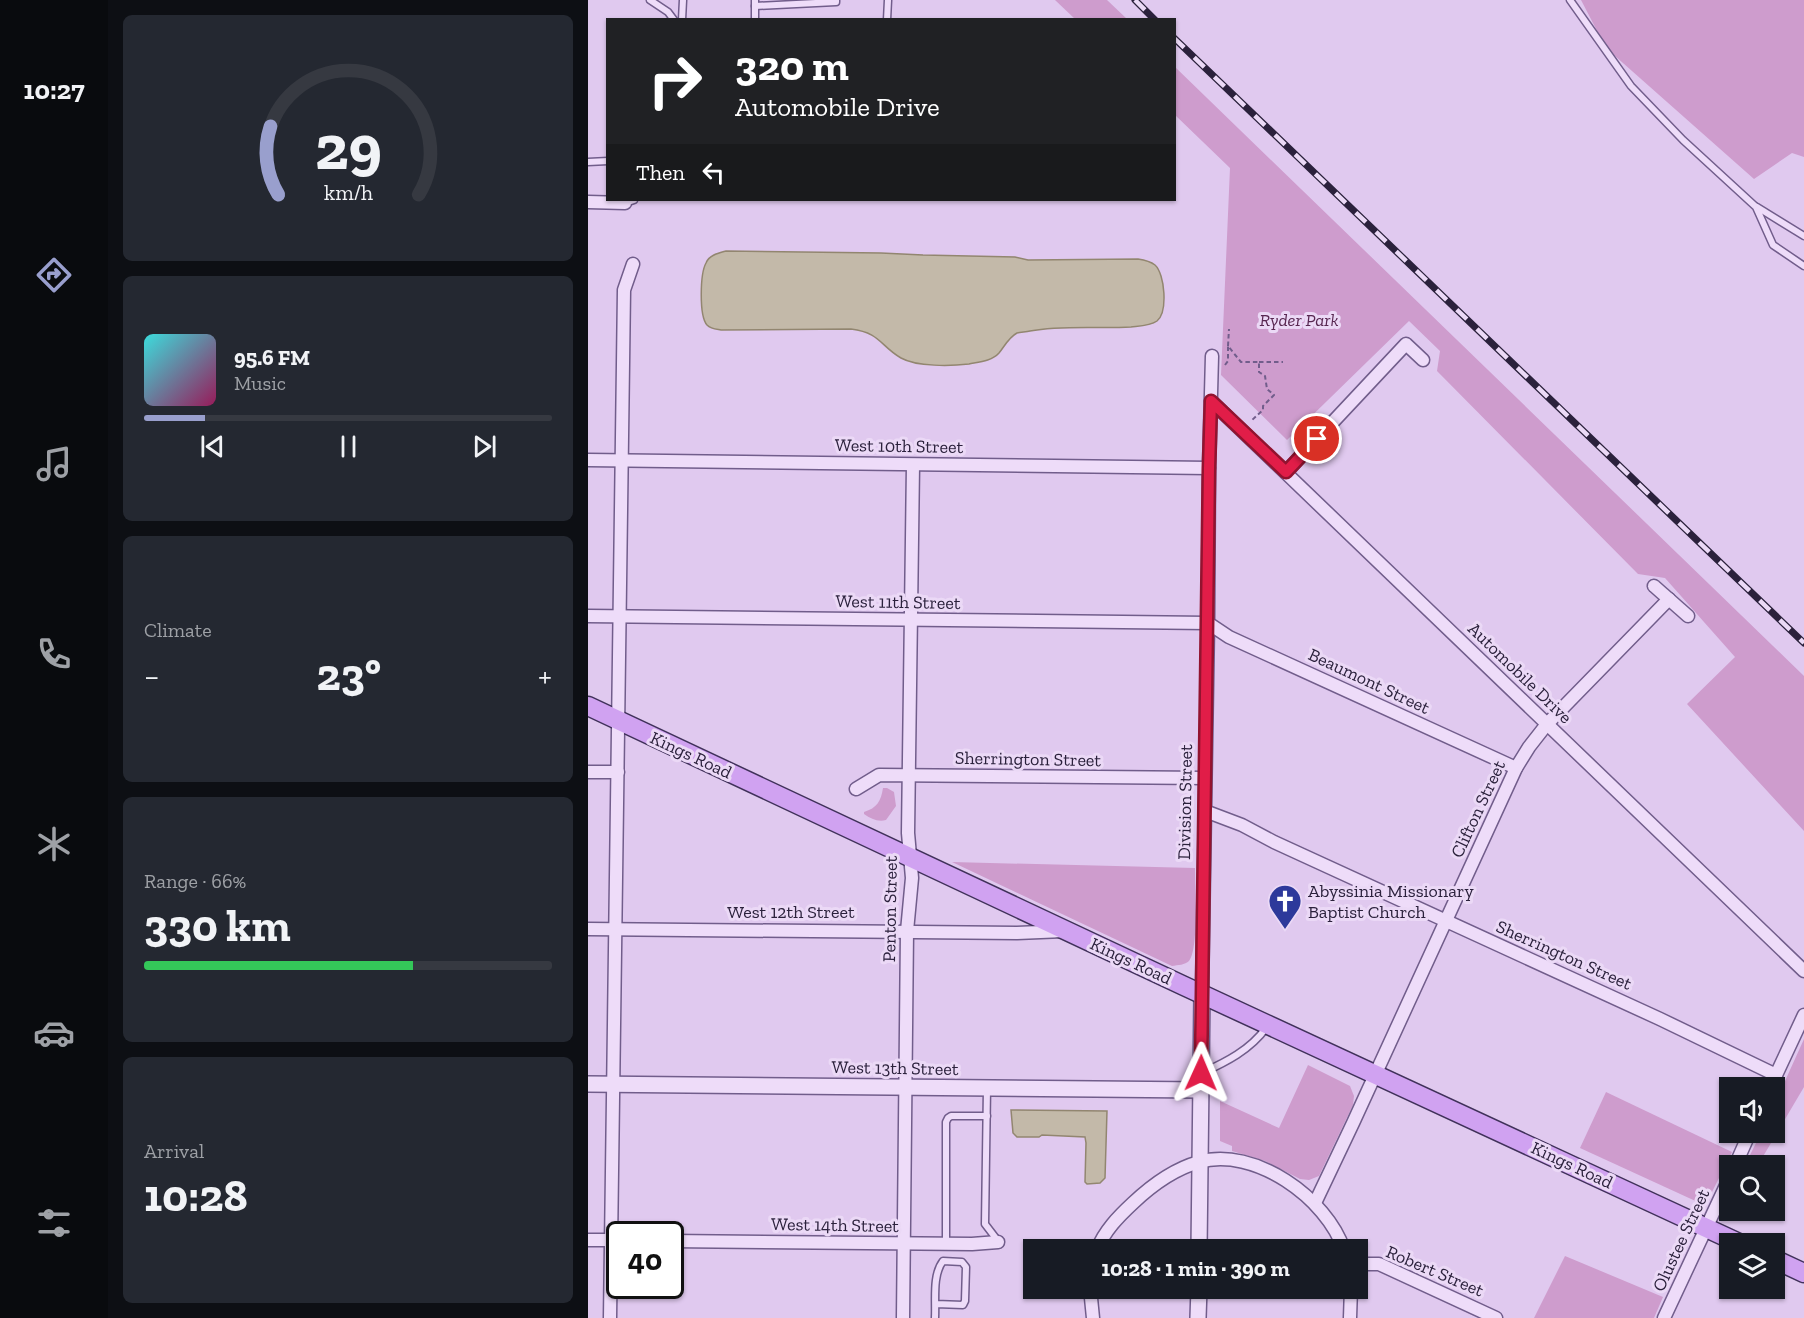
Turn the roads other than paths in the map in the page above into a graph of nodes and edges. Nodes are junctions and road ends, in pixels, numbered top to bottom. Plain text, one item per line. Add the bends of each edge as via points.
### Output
1 (650, 0) edge
2 (683, 0) edge
3 (836, 0) edge
4 (888, 0) edge
5 (1570, 0) edge
6 (755, 3) edge
7 (672, 18) edge
8 (682, 18) edge
9 (887, 18) edge
10 (606, 161) edge
11 (588, 162) edge
12 (630, 201) edge
13 (588, 202) edge
14 (1756, 207) junction
15 (1804, 236) edge
16 (633, 264) dead end
17 (1804, 266) edge
18 (1212, 356) dead end
19 (1423, 360) dead end
20 (1211, 401) junction
21 (588, 460) edge
22 (621, 460) junction
23 (913, 465) junction
24 (1209, 468) junction
25 (1286, 472) junction
26 (1654, 586) dead end
27 (1669, 599) junction
28 (588, 616) edge
29 (1688, 616) dead end
30 (618, 617) junction
31 (911, 621) junction
32 (1208, 623) junction
33 (588, 706) edge
34 (619, 721) junction
35 (1547, 724) junction
36 (1516, 768) junction
37 (588, 772) edge
38 (618, 772) junction
39 (909, 775) junction
40 (1205, 778) junction
41 (856, 789) dead end
42 (1205, 811) junction
43 (910, 858) junction
44 (1446, 921) junction
45 (588, 929) edge
46 (615, 929) junction
47 (1065, 931) junction
48 (907, 932) junction
49 (1804, 971) edge
50 (1202, 994) junction
51 (1804, 1015) edge
52 (1269, 1025) junction
53 (1201, 1073) junction
54 (1376, 1074) junction
55 (1776, 1075) joint
56 (588, 1084) edge
57 (613, 1084) junction
58 (905, 1088) junction
59 (987, 1088) junction
60 (1201, 1090) junction
61 (987, 1116) junction
62 (1201, 1161) junction
63 (1719, 1200) edge
64 (1315, 1203) junction
65 (615, 1221) edge
66 (1706, 1228) junction
67 (1719, 1234) edge
68 (1102, 1239) edge
69 (1199, 1239) edge
70 (1339, 1239) edge
71 (588, 1240) edge
72 (606, 1240) edge
73 (684, 1240) edge
74 (998, 1242) joint
75 (904, 1244) junction
76 (946, 1244) junction
77 (1368, 1264) edge
78 (1785, 1264) edge
79 (1804, 1273) edge
80 (611, 1299) edge
81 (1090, 1299) edge
82 (1199, 1299) edge
83 (1352, 1299) edge
84 (936, 1304) junction
85 (610, 1318) edge
86 (903, 1318) edge
87 (935, 1318) edge
88 (1093, 1318) edge
89 (1198, 1318) edge
90 (1350, 1318) edge
91 (1496, 1318) edge
92 (1664, 1318) edge

1 - 7 lane
2 - 8 lane
3 - 6 lane
4 - 9 lane
5 - 14 lane via 1631,86 1683,141
10 - 11 lane
12 - 13 street
14 - 15 lane
14 - 17 lane via 1773,245
16 - 22 street via 624,290
18 - 20 street, Division Street
19 - 25 street via 1406,344
20 - 24 street, Division Street
20 - 25 street, Automobile Drive
21 - 22 street, West 10th Street
22 - 23 street, West 10th Street
22 - 30 street
23 - 24 street, West 10th Street
23 - 31 street, Penton Street
24 - 32 street, Division Street
25 - 35 street, Automobile Drive
26 - 27 street
27 - 29 street
27 - 35 street, Clifton Street
28 - 30 street, West 11th Street
30 - 31 street, West 11th Street
30 - 34 street
31 - 32 street, West 11th Street
31 - 39 street, Penton Street
32 - 36 street, Beaumont Street via 1229,637
32 - 40 street, Division Street
33 - 34 main road, Kings Road
34 - 38 street
34 - 43 main road, Kings Road
35 - 36 street, Clifton Street
35 - 49 street, Automobile Drive
36 - 44 street, Clifton Street
37 - 38 street
38 - 46 street
39 - 40 street, Sherrington Street
39 - 41 street, Sherrington Street via 879,775
39 - 43 street, Penton Street
40 - 42 street, Division Street
42 - 44 street, Sherrington Street
42 - 50 street, Division Street
43 - 47 main road, Kings Road
43 - 48 street, Penton Street
44 - 54 street, Clifton Street
44 - 55 street, Sherrington Street
45 - 46 street, West 12th Street
46 - 48 street, West 12th Street
46 - 57 street
47 - 48 street, West 12th Street
47 - 50 main road, Kings Road
48 - 58 street, Penton Street
50 - 52 main road, Kings Road
50 - 53 street, Division Street
51 - 55 street
52 - 53 lane via 1257,1040 1226,1062
52 - 54 main road, Kings Road
53 - 60 street, Division Street
54 - 64 street, Clifton Street
54 - 66 main road, Kings Road
56 - 57 street, West 13th Street
57 - 58 street, West 13th Street
57 - 65 street
58 - 59 street, West 13th Street
58 - 75 street, Penton Street
59 - 60 street, West 13th Street
59 - 61 lane
60 - 62 street, Division Street
61 - 74 lane via 985,1224
61 - 76 lane via 948,1118
62 - 64 street via 1218,1159 1249,1164 1298,1188
62 - 68 street via 1150,1188
62 - 69 street, Division Street
63 - 66 street, Olustee Street
64 - 70 street
66 - 67 main road, Kings Road
66 - 92 street, Olustee Street
71 - 72 street
73 - 75 street, West 14th Street
74 - 76 street, West 14th Street
75 - 76 street, West 14th Street
75 - 86 street, Penton Street
77 - 91 street, Robert Street via 1379,1264
78 - 79 main road
80 - 85 street
81 - 88 street
82 - 89 street
83 - 90 street
84 - 84 lane via 937,1269 943,1261 962,1263 966,1267 963,1305
84 - 87 lane

